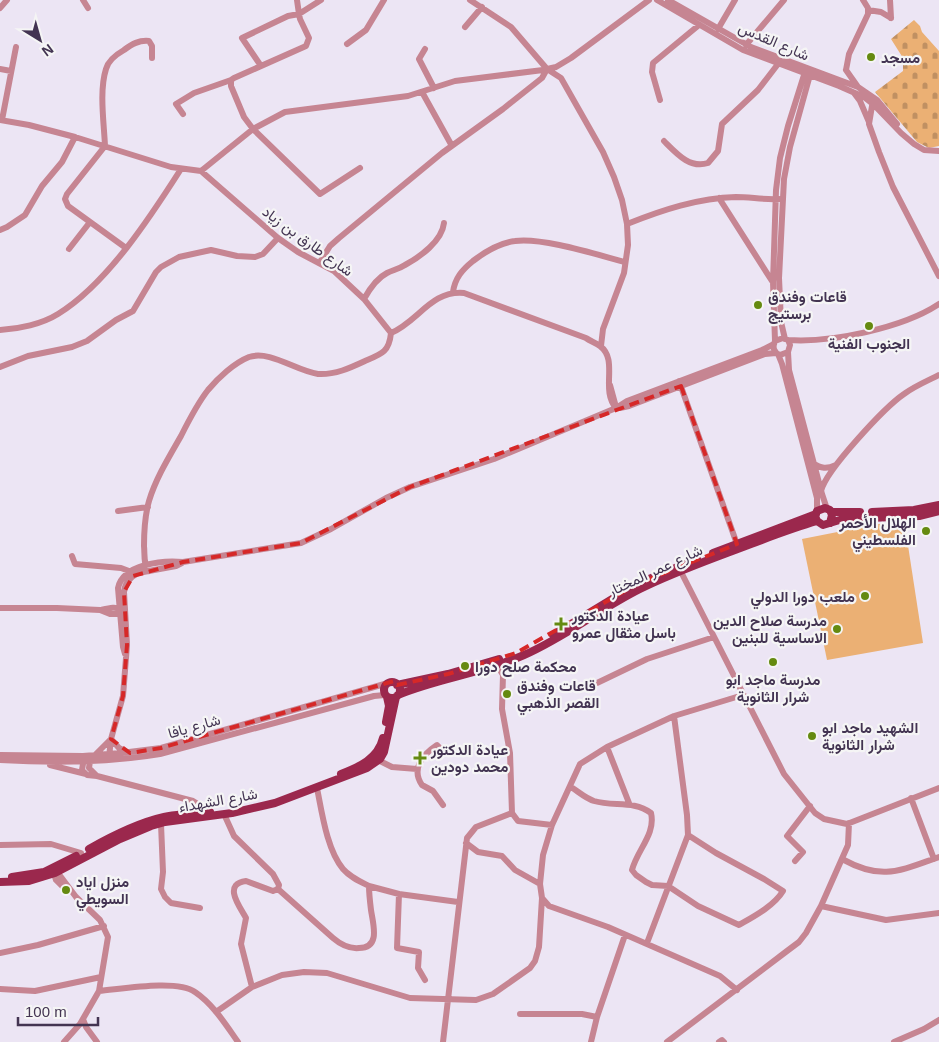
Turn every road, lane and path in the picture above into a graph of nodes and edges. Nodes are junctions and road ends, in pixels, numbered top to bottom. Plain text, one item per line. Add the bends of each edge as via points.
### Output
1 (7, 0) edge
2 (83, 0) edge
3 (297, 0) edge
4 (321, 0) edge
5 (384, 0) edge
6 (470, 0) edge
7 (649, 0) edge
8 (657, 0) edge
9 (735, 0) edge
10 (784, 0) edge
11 (863, 0) edge
12 (890, 0) edge
13 (672, 3) edge
14 (482, 7) junction
15 (0, 8) edge
16 (88, 8) dead end
17 (868, 10) junction
18 (299, 14) junction
19 (699, 24) junction
20 (465, 27) dead end
21 (718, 29) junction
22 (347, 44) dead end
23 (746, 45) junction
24 (16, 47) dead end
25 (425, 49) dead end
26 (152, 58) dead end
27 (778, 64) junction
28 (261, 66) junction
29 (0, 68) edge
30 (547, 69) junction
31 (846, 70) junction
32 (11, 71) junction
33 (807, 73) junction
34 (835, 78) junction
35 (231, 80) junction
36 (434, 88) junction
37 (856, 90) junction
38 (422, 92) junction
39 (660, 100) dead end
40 (873, 100) junction
41 (183, 114) dead end
42 (1, 120) edge
43 (869, 124) junction
44 (252, 129) junction
45 (75, 137) junction
46 (664, 141) dead end
47 (105, 146) junction
48 (452, 146) junction
49 (939, 151) edge
50 (360, 168) dead end
51 (181, 169) junction
52 (201, 171) junction
53 (719, 198) junction
54 (775, 199) junction
55 (782, 199) junction
56 (90, 222) junction
57 (444, 223) dead end
58 (627, 224) junction
59 (0, 230) edge
60 (278, 238) junction
61 (126, 248) junction
62 (69, 249) dead end
63 (320, 262) junction
64 (625, 262) junction
65 (939, 276) edge
66 (773, 282) junction
67 (453, 292) junction
68 (364, 299) junction
69 (939, 304) edge
70 (0, 330) edge
71 (391, 333) junction
72 (786, 339) junction
73 (804, 341) junction
74 (774, 342) junction
75 (601, 346) junction
76 (789, 351) junction
77 (777, 353) junction
78 (0, 367) edge
79 (939, 376) edge
80 (680, 384) junction
81 (611, 397) junction
82 (627, 401) junction
83 (616, 408) junction
84 (599, 416) junction
85 (813, 462) junction
86 (837, 464) junction
87 (821, 492) junction
88 (939, 505) edge
89 (148, 507) junction
90 (118, 511) dead end
91 (829, 511) junction
92 (939, 511) edge
93 (817, 516) junction
94 (830, 523) junction
95 (737, 546) junction
96 (72, 556) dead end
97 (148, 567) junction
98 (680, 569) junction
99 (129, 571) junction
100 (0, 608) edge
101 (122, 611) junction
102 (714, 637) junction
103 (497, 665) junction
104 (597, 683) dead end
105 (388, 684) junction
106 (397, 685) junction
107 (743, 694) junction
108 (386, 696) junction
109 (397, 696) junction
110 (674, 716) junction
111 (111, 739) junction
112 (607, 747) junction
113 (441, 749) dead end
114 (130, 752) junction
115 (0, 755) edge
116 (95, 755) junction
117 (108, 757) junction
118 (86, 759) junction
119 (0, 760) edge
120 (378, 760) junction
121 (36, 762) junction
122 (417, 769) junction
123 (87, 774) junction
124 (97, 776) junction
125 (571, 786) junction
126 (317, 788) junction
127 (939, 788) edge
128 (911, 798) junction
129 (629, 804) junction
130 (444, 805) dead end
131 (810, 806) junction
132 (217, 814) junction
133 (512, 814) junction
134 (849, 823) junction
135 (161, 824) junction
136 (552, 825) junction
137 (688, 835) junction
138 (466, 843) junction
139 (0, 845) edge
140 (81, 853) junction
141 (937, 858) edge
142 (842, 859) junction
143 (795, 861) dead end
144 (54, 871) junction
145 (0, 878) edge
146 (0, 882) edge
147 (540, 884) junction
148 (369, 886) junction
149 (668, 886) junction
150 (278, 889) junction
151 (399, 894) junction
152 (542, 898) junction
153 (458, 902) junction
154 (821, 906) junction
155 (200, 908) dead end
156 (939, 913) edge
157 (104, 926) junction
158 (625, 935) junction
159 (647, 943) junction
160 (0, 953) edge
161 (101, 977) junction
162 (425, 980) dead end
163 (252, 987) junction
164 (0, 989) edge
165 (737, 990) junction
166 (99, 991) junction
167 (448, 1000) junction
168 (216, 1012) junction
169 (520, 1014) dead end
170 (597, 1017) junction
171 (82, 1019) junction
172 (939, 1020) edge
173 (64, 1042) edge
174 (97, 1042) edge
175 (238, 1042) edge
176 (443, 1042) edge
177 (591, 1042) edge
178 (667, 1042) edge
179 (719, 1042) edge
180 (724, 1042) edge
181 (894, 1042) edge

1 - 15 street
2 - 16 street
3 - 18 street
4 - 18 street
5 - 22 street via 366,30
6 - 14 street
7 - 30 street via 571,58
8 - 13 street, شارع القدس
9 - 21 street
10 - 23 street
11 - 17 street
12 - 17 street via 890,18 881,12
13 - 19 street, شارع القدس
13 - 21 street, شارع القدس
14 - 20 street
14 - 30 street via 511,27
17 - 31 street via 868,17 849,54
18 - 28 street via 308,36 307,44
18 - 28 street via 242,38
19 - 27 street, شارع القدس via 743,50
19 - 39 street via 653,63 652,72
21 - 23 street, شارع القدس
23 - 33 street, شارع القدس
24 - 32 street
25 - 36 street via 419,59
26 - 47 street via 152,46 149,41 142,40 115,56 106,68 102,109
27 - 33 street, شارع القدس
27 - 46 street via 758,90 722,124 718,151 708,163 695,165 679,156
28 - 35 street
29 - 32 street
30 - 36 street via 462,80
30 - 48 street via 534,85
30 - 58 street via 561,78 603,152 622,200
31 - 34 street
31 - 37 street
32 - 42 street
33 - 34 street, شارع القدس
33 - 37 street, شارع القدس
33 - 54 street via 780,158
33 - 55 street
34 - 37 street, شارع القدس
35 - 41 street via 176,104
35 - 44 street via 244,117
36 - 38 street
37 - 40 street
37 - 43 street
38 - 44 street via 290,111
38 - 48 street
40 - 43 street
40 - 49 street via 914,144 924,150
42 - 45 street
43 - 65 street via 893,187
44 - 50 street via 320,194
44 - 52 street
45 - 47 street
45 - 59 street via 62,162 42,186 25,215
47 - 51 street
47 - 56 street via 65,199 68,206
48 - 63 street via 339,238
51 - 52 street
51 - 61 street
52 - 60 street, شارع طارق بن زياد
53 - 54 street
53 - 58 street via 654,213
53 - 66 street
54 - 55 street
54 - 66 street
55 - 72 street via 779,278 781,322
56 - 61 street
56 - 62 street
57 - 68 street via 438,239 406,265 384,275 369,289
58 - 64 street
60 - 63 street, شارع طارق بن زياد
60 - 78 street via 263,254 255,257 211,250 179,257 156,272 133,311 87,341 75,347 24,357
61 - 70 street via 86,292 58,314 42,322
63 - 68 street, شارع طارق بن زياد
64 - 67 street via 553,244 516,240 492,248 469,264 455,281
64 - 75 street via 603,329
66 - 74 street
67 - 71 street via 428,304 402,328
67 - 75 street via 472,296
68 - 71 street, شارع طارق بن زياد
69 - 73 street via 883,327
71 - 89 street via 390,345 385,351 333,373 308,372 263,356 249,357 237,364 214,383 199,402 158,478
72 - 73 street
72 - 74 street
72 - 76 street
73 - 76 street
74 - 77 street
74 - 80 street
75 - 81 street via 608,358
76 - 77 street via 783,355
76 - 85 street via 789,370
77 - 80 street via 765,354
77 - 93 street via 817,498
79 - 86 street via 906,393 888,407
80 - 82 street
80 - 83 street via 629,406
80 - 95 street
81 - 82 street
81 - 83 street
81 - 84 street
82 - 83 street
83 - 84 street
84 - 97 street via 494,459 410,487 301,543
85 - 86 street via 826,468
85 - 87 street
86 - 87 street
87 - 91 street
88 - 91 main road via 903,511
89 - 90 street
89 - 97 street via 144,545
91 - 93 main road via 822,508
91 - 94 main road
92 - 94 main road via 920,516 859,517
93 - 94 main road via 823,525
93 - 95 main road, شارع عمر المختار
95 - 98 main road, شارع عمر المختار
96 - 99 street via 75,564
97 - 99 street
97 - 101 street via 133,576 125,586
98 - 102 street
98 - 103 main road, شارع عمر المختار via 639,589 547,644
98 - 106 main road, شارع عمر المختار via 637,584 548,638 516,653 494,662
99 - 101 street via 119,584
100 - 101 street via 100,610 110,614
101 - 111 street via 123,696
102 - 104 street via 647,659
102 - 107 street
103 - 109 main road, شارع عمر المختار
103 - 133 street via 503,675 502,709 510,753
105 - 106 main road
105 - 108 main road
105 - 114 street, شارع يافا via 161,748
106 - 109 main road
107 - 110 street
107 - 131 street via 784,774
108 - 109 main road
108 - 117 street, شارع يافا via 374,696 160,754
108 - 132 main road, شارع الشهداء via 389,706 382,743 369,760 275,799
109 - 120 main road via 388,739
110 - 112 street
110 - 137 street
111 - 114 street via 119,748
111 - 116 street
111 - 117 street
112 - 125 street via 580,764
112 - 129 street
113 - 122 street via 437,746 429,751
114 - 117 street, شارع يافا
115 - 118 street, شارع يافا
116 - 117 street, شارع يافا
116 - 118 street, شارع يافا
117 - 118 street, شارع يافا
118 - 121 street, شارع يافا
118 - 123 street via 82,770
118 - 124 street
119 - 121 street, شارع يافا
120 - 122 street via 392,767
120 - 126 main road, شارع الشهداء via 367,768
121 - 123 street
122 - 130 street via 422,786 435,792
123 - 124 street
124 - 132 street via 193,801
125 - 129 street via 596,801
125 - 136 street
126 - 132 main road, شارع الشهداء via 275,803
126 - 148 street via 336,859 352,877
127 - 128 street
128 - 134 street
128 - 141 street
129 - 149 street via 648,811 652,816 650,831 633,872 652,885
131 - 134 street via 824,819
131 - 143 street via 787,836 803,852
132 - 135 main road, شارع الشهداء
132 - 140 main road, شارع الشهداء via 151,821 112,836
132 - 150 street via 234,836 273,874
133 - 136 street via 518,821
133 - 138 street via 476,827 466,838
134 - 142 street via 848,845
135 - 144 main road, شارع الشهداء via 120,839
135 - 155 street via 161,890 171,903
136 - 147 street via 543,855
137 - 149 street
137 - 149 street via 782,891 769,905 739,926 698,906
138 - 147 street via 478,852 502,856 515,870
138 - 153 street
139 - 140 street via 51,844
140 - 144 main road, شارع الشهداء
141 - 142 street via 889,873 869,871
142 - 154 street
144 - 145 main road, شارع الشهداء
144 - 146 main road, شارع الشهداء via 29,881
144 - 157 street via 60,885 94,913
147 - 152 street
148 - 150 street via 374,937 369,945 360,948 346,946 333,938
148 - 151 street
149 - 159 street
150 - 163 street via 273,891 246,881 233,891 246,918 241,944
151 - 153 street
151 - 162 street via 397,948 418,952 418,968
152 - 158 street via 549,906
152 - 167 street via 539,947 530,968 494,994 476,1000
153 - 167 street
154 - 156 street via 886,920
154 - 165 street via 799,942
157 - 160 street
157 - 161 street via 108,937
158 - 159 street
158 - 170 street
159 - 165 street via 720,976
161 - 164 street via 35,991
161 - 166 street
163 - 167 street via 282,975 327,973 410,998
163 - 168 street
165 - 178 street
166 - 168 street via 181,986 195,991
166 - 171 street
167 - 176 street
168 - 175 street
169 - 170 street
170 - 177 street
171 - 173 street
171 - 174 street
172 - 181 street
179 - 180 street

